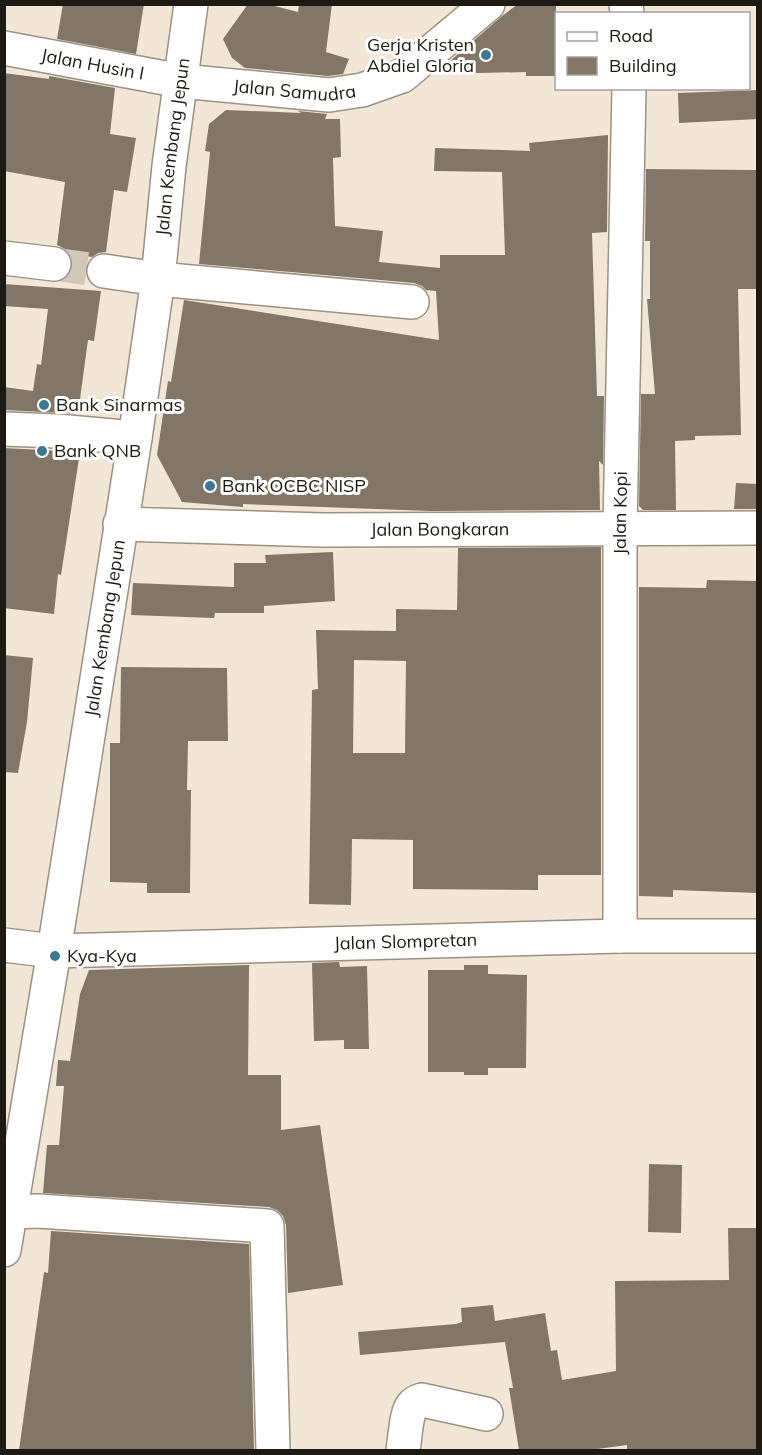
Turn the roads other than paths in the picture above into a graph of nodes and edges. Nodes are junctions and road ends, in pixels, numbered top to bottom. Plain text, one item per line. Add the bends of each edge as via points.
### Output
1 (191, 4) edge
2 (488, 4) edge
3 (4, 48) edge
4 (181, 81) junction
5 (629, 90) edge
6 (4, 258) edge
7 (54, 264) tunnel mouth
8 (104, 271) tunnel mouth
9 (158, 279) junction
10 (412, 302) dead end
11 (4, 429) edge
12 (135, 438) junction
13 (120, 524) junction
14 (620, 528) junction
15 (758, 528) edge
16 (620, 936) junction
17 (758, 936) edge
18 (4, 945) edge
19 (54, 951) junction
20 (10, 1212) junction
21 (4, 1251) edge
22 (486, 1414) dead end
23 (273, 1450) edge
24 (403, 1450) edge

1 - 4 street, Jalan Kembang Jepun
2 - 4 street, Jalan Samudra via 402,76 363,90 329,95
3 - 4 street, Jalan Husin I
4 - 9 street, Jalan Kembang Jepun
5 - 14 street, Jalan Kopi
6 - 7 street
8 - 9 street
9 - 10 street
9 - 12 street, Jalan Kembang Jepun
11 - 12 street
12 - 13 street, Jalan Kembang Jepun
13 - 14 street, Jalan Bongkaran via 323,530
13 - 19 street, Jalan Kembang Jepun
14 - 15 street, Jalan Bongkaran
14 - 16 street, Jalan Kopi
16 - 17 street, Jalan Slompretan
16 - 19 street, Jalan Slompretan
18 - 19 street, Jalan Slompretan
19 - 20 street, Jalan Kembang Jepun
20 - 21 street, Jalan Kembang Jepun
20 - 23 street via 267,1227
22 - 24 street via 422,1400 411,1406

